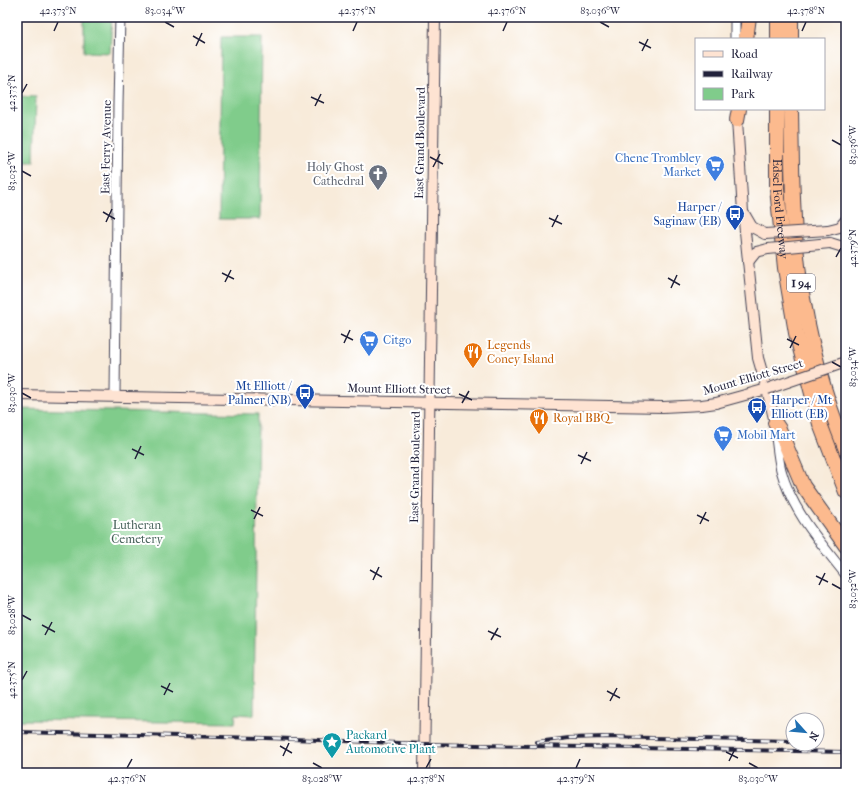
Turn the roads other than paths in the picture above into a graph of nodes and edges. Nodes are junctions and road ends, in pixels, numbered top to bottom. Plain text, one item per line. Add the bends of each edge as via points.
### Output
1 (120, 17) edge
2 (435, 17) edge
3 (735, 17) edge
4 (749, 17) edge
5 (778, 17) edge
6 (792, 17) edge
7 (735, 38) edge
8 (746, 38) edge
9 (778, 38) edge
10 (791, 38) edge
11 (777, 110) edge
12 (791, 110) edge
13 (738, 113) edge
14 (743, 211) junction
15 (846, 220) edge
16 (846, 248) edge
17 (748, 262) junction
18 (846, 362) edge
19 (767, 389) junction
20 (17, 395) edge
21 (115, 396) junction
22 (429, 402) junction
23 (775, 423) junction
24 (846, 450) edge
25 (846, 492) edge
26 (846, 546) edge
27 (846, 575) edge
28 (424, 773) edge

1 - 21 street, East Ferry Avenue
2 - 22 main road, East Grand Boulevard
3 - 7 street
4 - 8 highway
5 - 9 highway
6 - 10 highway
11 - 25 highway, Edsel Ford Freeway / I 94 via 777,188 785,268 796,333 820,424
12 - 24 highway, Edsel Ford Freeway / I 94 via 792,192 799,273 812,340 829,406
13 - 14 main road
14 - 15 main road, bridge via 752,227 765,234 828,230 840,227
14 - 17 main road
16 - 17 main road, bridge via 830,243 768,249 756,252
17 - 19 main road via 758,358
18 - 19 main road, Mount Elliott Street, bridge
19 - 22 main road, Mount Elliott Street via 716,403 664,407
19 - 23 main road
20 - 21 main road, Mount Elliott Street
21 - 22 main road, Mount Elliott Street
22 - 28 main road, East Grand Boulevard
23 - 26 highway via 803,486
23 - 27 street via 780,469 789,494 802,518

